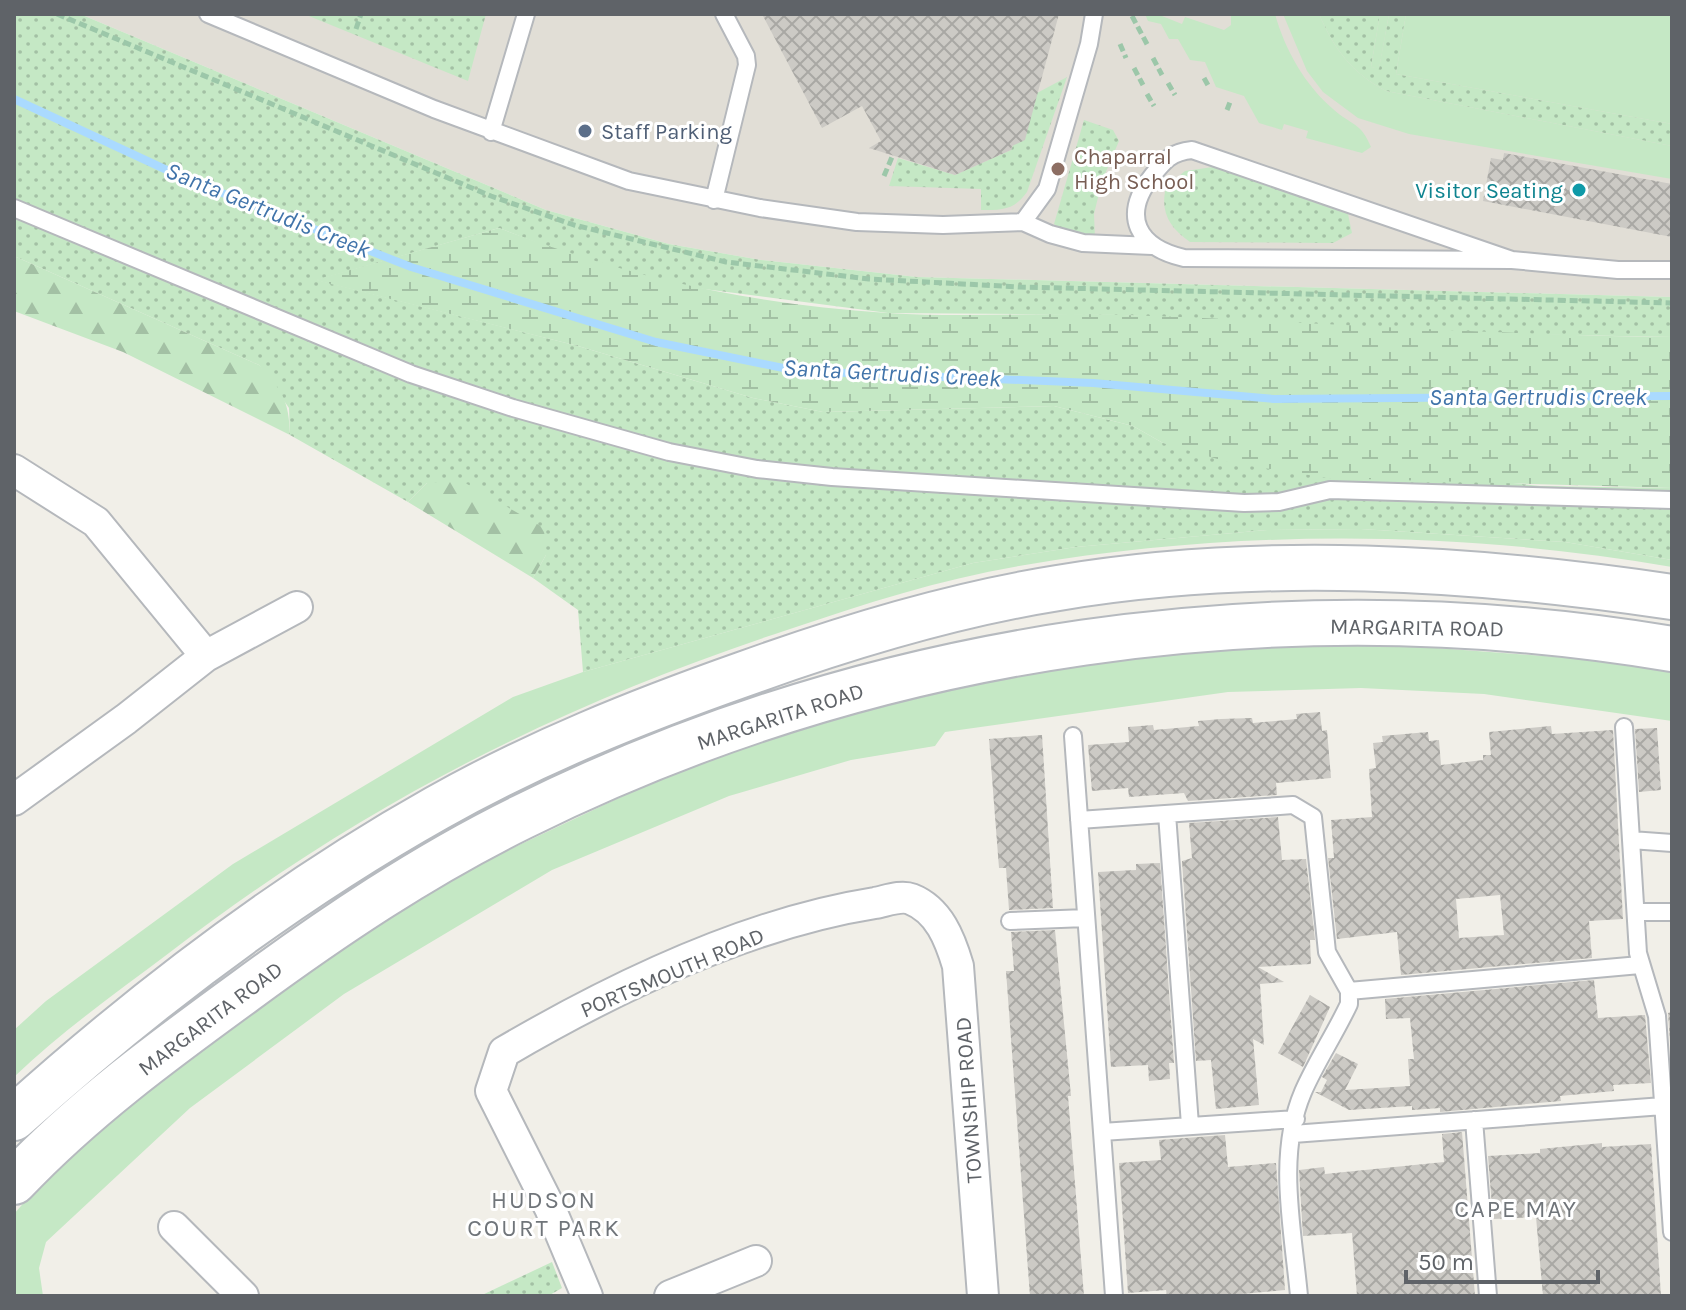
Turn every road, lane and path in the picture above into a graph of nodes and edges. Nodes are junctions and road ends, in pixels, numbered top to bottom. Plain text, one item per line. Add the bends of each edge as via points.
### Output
1 (208, 14) edge
2 (361, 14) edge
3 (526, 14) edge
4 (724, 14) edge
5 (1094, 14) edge
6 (1132, 16) dead end
7 (356, 29) dead end
8 (1120, 44) dead end
9 (1148, 46) dead end
10 (1126, 58) dead end
11 (1153, 58) dead end
12 (1134, 68) dead end
13 (1162, 75) dead end
14 (1204, 78) dead end
15 (1168, 83) dead end
16 (1143, 85) dead end
17 (1209, 87) dead end
18 (1147, 94) dead end
19 (1175, 95) dead end
20 (1230, 102) dead end
21 (1154, 106) dead end
22 (1227, 110) dead end
23 (491, 132) junction
24 (892, 157) dead end
25 (884, 176) dead end
26 (714, 200) junction
27 (14, 208) edge
28 (1023, 222) junction
29 (1152, 246) junction
30 (1512, 260) junction
31 (1672, 270) edge
32 (14, 470) edge
33 (1672, 500) edge
34 (1672, 597) edge
35 (297, 607) dead end
36 (1672, 649) edge
37 (206, 656) junction
38 (1624, 727) dead end
39 (1073, 736) dead end
40 (14, 800) edge
41 (1167, 814) junction
42 (1079, 820) junction
43 (1631, 840) junction
44 (1672, 843) edge
45 (931, 911) joint
46 (1636, 912) junction
47 (1672, 912) edge
48 (1086, 918) junction
49 (1010, 921) dead end
50 (1640, 965) junction
51 (1349, 991) junction
52 (1663, 1106) junction
53 (14, 1118) edge
54 (1474, 1120) junction
55 (1190, 1125) junction
56 (1295, 1126) junction
57 (1102, 1132) junction
58 (14, 1182) edge
59 (174, 1227) dead end
60 (1672, 1232) edge
61 (756, 1261) dead end
62 (243, 1296) edge
63 (587, 1296) edge
64 (670, 1296) edge
65 (983, 1296) edge
66 (1114, 1296) edge
67 (1299, 1296) edge
68 (1488, 1296) edge

1 - 23 lane
2 - 7 path
3 - 23 lane
4 - 26 lane via 747,65
5 - 28 lane via 1047,189
6 - 9 path
8 - 10 path
11 - 13 path
12 - 16 path
14 - 17 path
15 - 19 path
18 - 21 path
20 - 22 path
23 - 26 lane via 629,181
24 - 25 path
26 - 28 lane via 857,222
27 - 33 lane via 411,374 669,452 757,469 1244,503 1279,502 1330,490
28 - 29 lane via 1083,243
29 - 30 lane via 1184,258
29 - 30 lane via 1134,216 1139,193 1166,158 1192,150
30 - 31 lane
32 - 37 street via 96,522
34 - 53 main road via 1465,571 1319,568 1163,575 1059,587 813,649 656,706 440,806 340,865 235,938 96,1044
35 - 37 street
36 - 58 main road, MARGARITA ROAD via 1524,630 1251,624 1093,639 940,666 744,725 630,767 519,818 388,893 168,1047 59,1134
37 - 40 street
38 - 43 lane
39 - 42 lane
41 - 42 lane
41 - 51 lane via 1293,805 1313,817 1327,952
41 - 55 lane
42 - 48 lane
43 - 44 lane
43 - 46 lane
45 - 63 street, PORTSMOUTH ROAD via 908,897 840,908 725,944 562,1018 504,1052 491,1091
45 - 65 street, TOWNSHIP ROAD via 951,942 958,966
46 - 47 lane
46 - 50 lane
48 - 49 lane
48 - 57 lane
50 - 51 lane
50 - 52 lane via 1657,1016
51 - 56 lane via 1349,1004 1302,1094
52 - 54 lane
52 - 60 lane
54 - 56 lane
54 - 68 lane
55 - 56 lane
55 - 57 lane
56 - 67 lane via 1288,1177
57 - 66 lane
59 - 62 street
61 - 64 street

